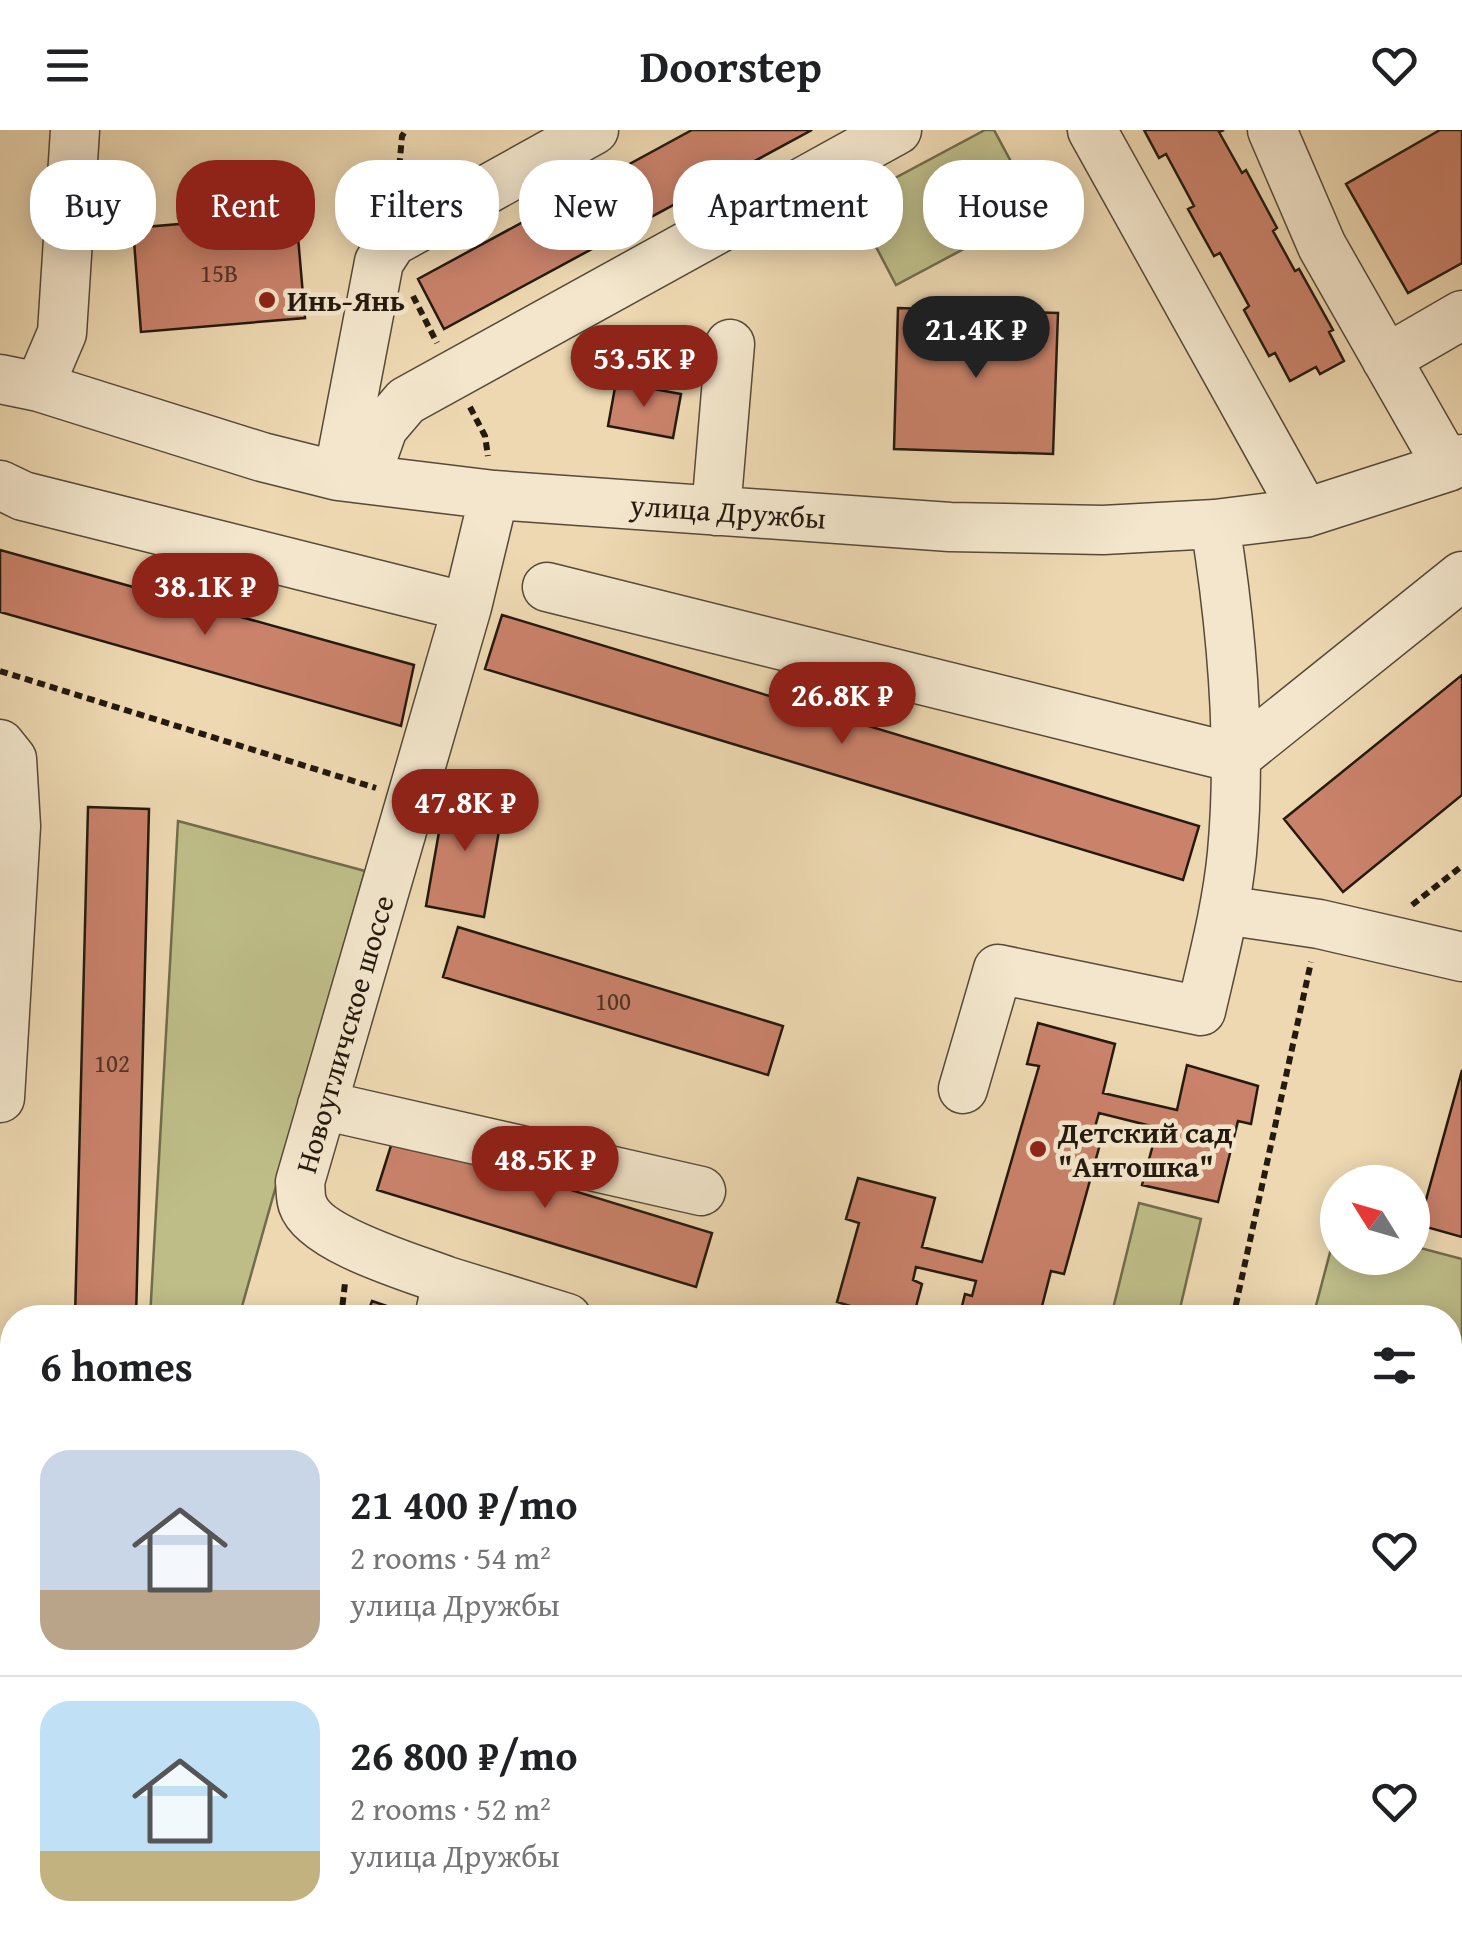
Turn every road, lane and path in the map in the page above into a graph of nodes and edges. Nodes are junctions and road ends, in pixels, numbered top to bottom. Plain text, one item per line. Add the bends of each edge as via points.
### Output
1 (75, 130) edge
2 (406, 130) edge
3 (594, 130) edge
4 (897, 130) edge
5 (1092, 130) edge
6 (1272, 130) edge
7 (400, 160) edge
8 (499, 183) edge
9 (387, 250) edge
10 (1462, 315) edge
11 (730, 344) dead end
12 (1386, 359) junction
13 (20, 383) edge
14 (1455, 463) edge
15 (351, 478) junction
16 (0, 485) edge
17 (494, 495) junction
18 (716, 510) junction
19 (1304, 513) junction
20 (1215, 524) junction
21 (1462, 576) edge
22 (547, 586) dead end
23 (467, 606) junction
24 (0, 671) edge
25 (0, 744) edge
26 (1234, 758) junction
27 (411, 799) junction
28 (1224, 910) junction
29 (1319, 924) junction
30 (1462, 957) edge
31 (963, 1089) dead end
32 (0, 1098) edge
33 (322, 1105) junction
34 (701, 1191) dead end
35 (443, 1299) edge
36 (482, 1305) edge
37 (1236, 1305) edge

1 - 13 street via 62,333
2 - 7 path
3 - 8 street
4 - 15 street via 406,401
5 - 19 street
6 - 12 street via 1322,246
9 - 15 street via 380,262
10 - 12 street
11 - 18 street
12 - 14 street
13 - 15 street, улица Дружбы via 262,458
14 - 19 street, улица Дружбы
15 - 17 street, улица Дружбы
16 - 23 street
17 - 18 street, улица Дружбы
17 - 23 street, Новоугличское шоссе
18 - 20 street, улица Дружбы via 950,527
19 - 20 street, улица Дружбы
20 - 26 street via 1228,610
21 - 26 street
22 - 26 street
23 - 27 street, Новоугличское шоссе
24 - 27 path
25 - 32 street via 12,759 16,826
26 - 28 street
27 - 33 street, Новоугличское шоссе
28 - 29 street
28 - 31 street via 1201,1011 998,969
29 - 30 street
29 - 37 path
33 - 34 street
33 - 35 street, Новоугличское шоссе via 300,1182 303,1206 333,1236
35 - 36 street

